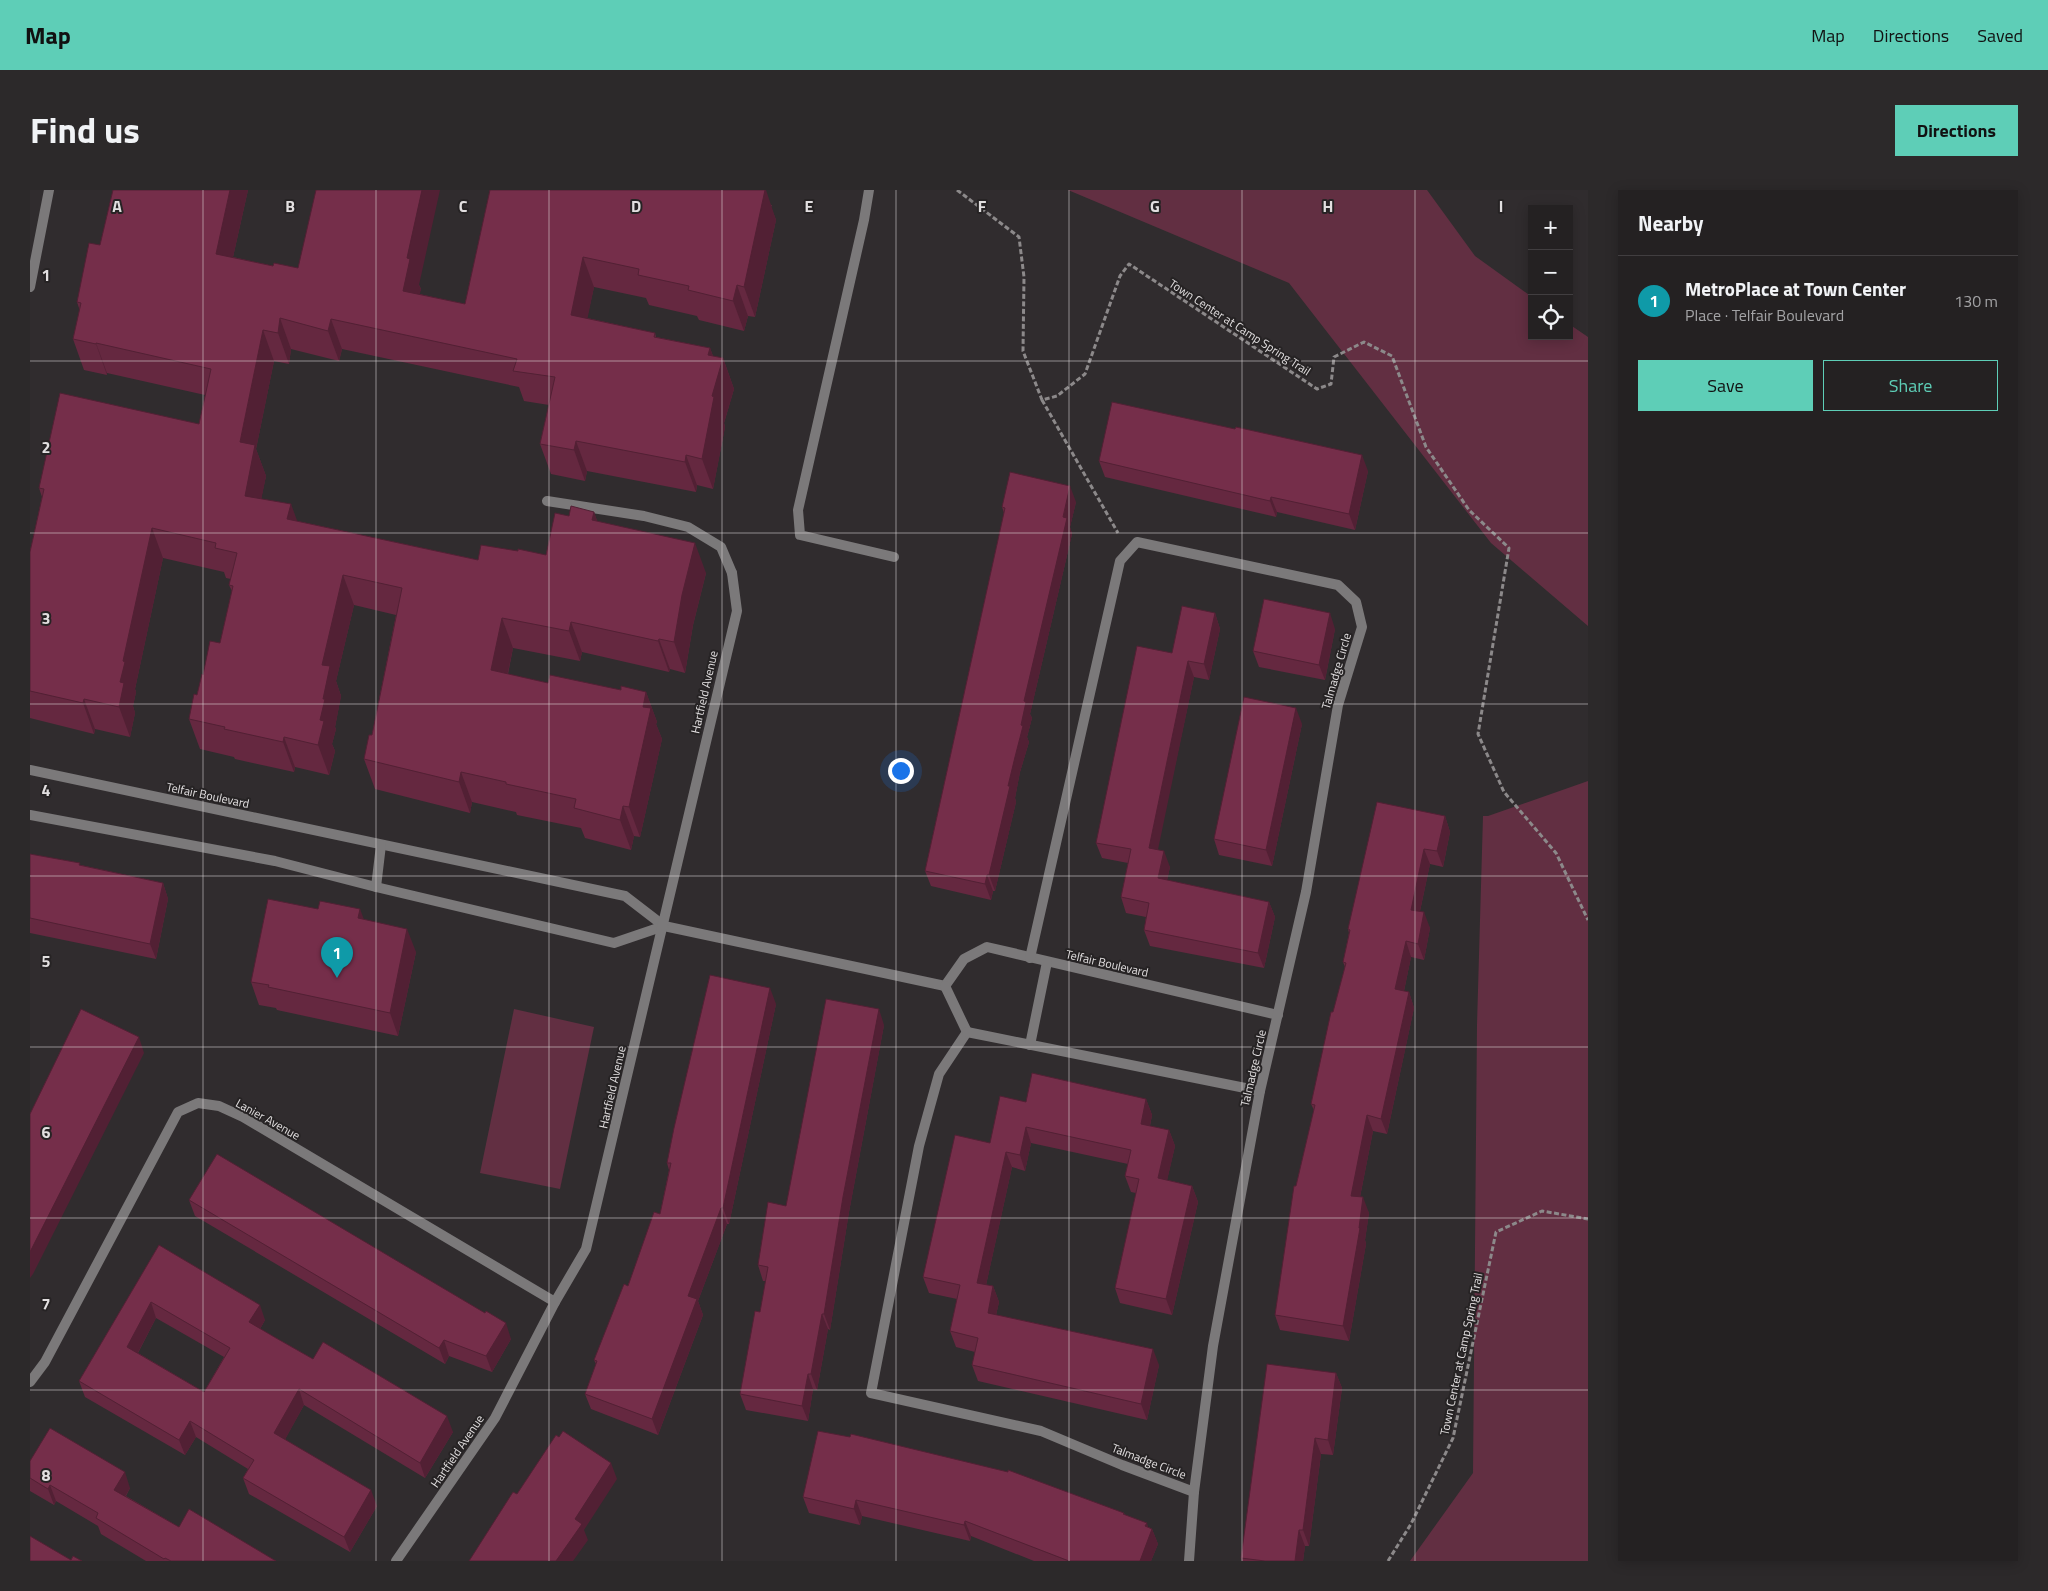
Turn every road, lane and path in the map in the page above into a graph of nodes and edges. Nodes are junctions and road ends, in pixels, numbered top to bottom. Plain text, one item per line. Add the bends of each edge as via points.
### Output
1 (49, 190) edge
2 (869, 190) edge
3 (957, 190) edge
4 (30, 287) edge
5 (1042, 400) junction
6 (547, 501) dead end
7 (1128, 551) junction
8 (894, 557) dead end
9 (30, 770) edge
10 (30, 815) edge
11 (381, 845) junction
12 (376, 887) junction
13 (1588, 920) edge
14 (664, 926) junction
15 (1030, 958) junction
16 (1047, 962) junction
17 (945, 986) junction
18 (1278, 1015) junction
19 (967, 1032) junction
20 (1030, 1045) junction
21 (1260, 1091) junction
22 (1588, 1219) edge
23 (555, 1302) junction
24 (30, 1382) edge
25 (1194, 1492) junction
26 (396, 1561) edge
27 (1189, 1561) edge
28 (1388, 1561) edge

1 - 4 street
2 - 8 street via 798,510 800,535
3 - 5 path via 1019,237 1024,277 1023,351
5 - 7 path
5 - 13 path, Town Center at Camp Spring Trail via 1057,396 1085,374 1120,276 1129,264 1317,388 1331,384 1334,356 1364,342 1392,356 1426,447 1469,510 1509,548 1478,734 1504,792 1556,853
6 - 14 street, Hartfield Avenue via 644,516 688,527 722,547 732,573 737,611
7 - 15 street via 1120,561
7 - 18 street, Talmadge Circle via 1137,542 1338,586 1356,602 1362,627 1338,705 1306,892
9 - 11 street, Telfair Boulevard
10 - 12 street, Telfair Boulevard via 274,861
11 - 12 street
11 - 14 street, Telfair Boulevard via 625,896
12 - 14 street, Telfair Boulevard via 614,942
14 - 17 street, Telfair Boulevard
14 - 23 street, Hartfield Avenue via 586,1249
15 - 16 street, Telfair Boulevard
15 - 17 street, Telfair Boulevard via 987,946 964,959
16 - 18 street, Telfair Boulevard
16 - 20 street
17 - 19 street
18 - 21 street, Talmadge Circle
19 - 20 street
19 - 25 street, Talmadge Circle via 939,1074 919,1146 871,1393 1041,1431 1122,1466
20 - 21 street
21 - 25 street, Talmadge Circle via 1213,1346
22 - 28 path, Town Center at Camp Spring Trail via 1542,1211 1496,1232 1453,1438
23 - 24 street, Lanier Avenue via 243,1117 219,1106 198,1103 178,1112 45,1362
23 - 26 street, Hartfield Avenue via 495,1418
25 - 27 street

